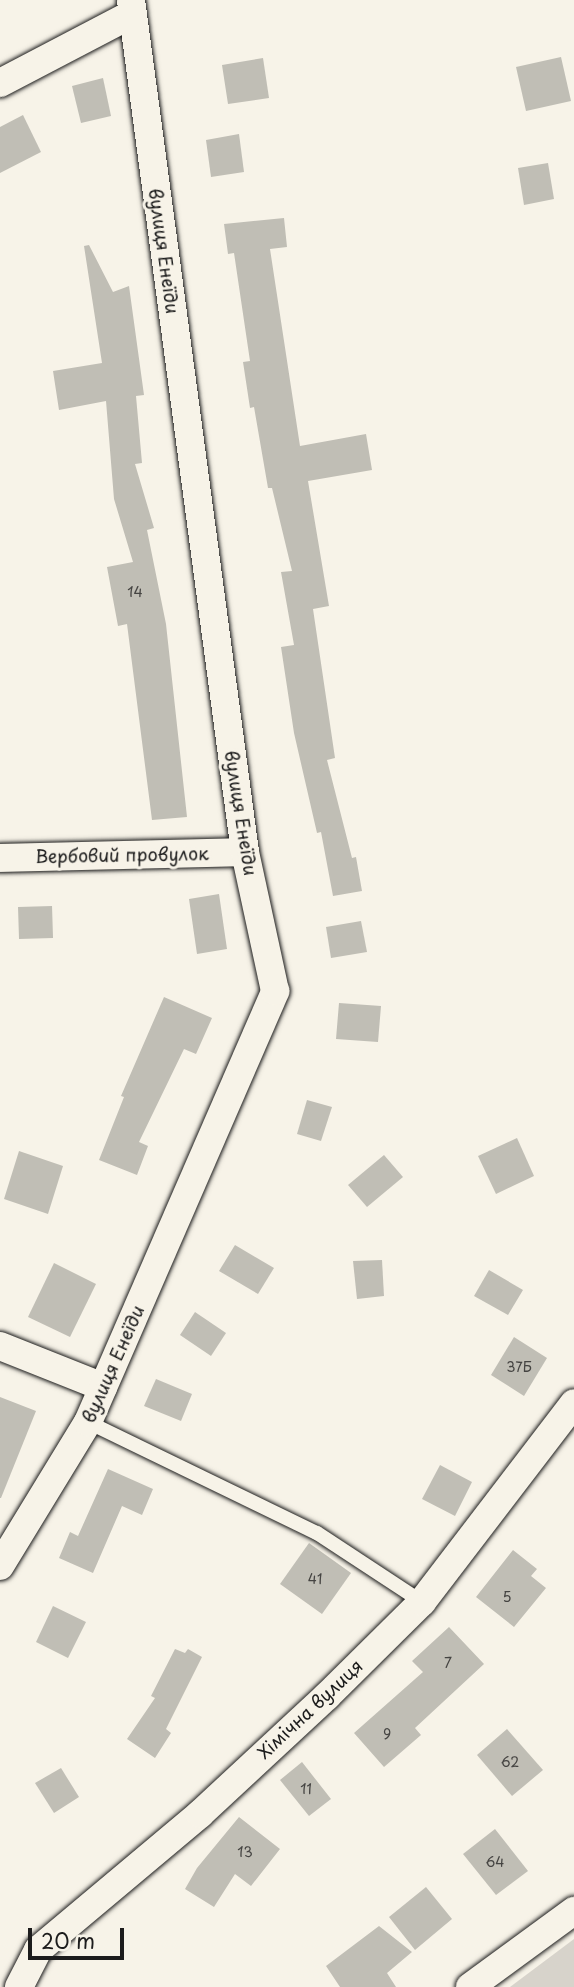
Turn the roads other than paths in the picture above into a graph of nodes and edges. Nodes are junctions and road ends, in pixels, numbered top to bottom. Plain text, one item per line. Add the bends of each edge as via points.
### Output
1 (132, 7) edge
2 (0, 83) edge
3 (245, 852) junction
4 (0, 858) edge
5 (0, 1346) edge
6 (103, 1387) junction
7 (574, 1403) edge
8 (88, 1422) junction
9 (0, 1566) edge
10 (422, 1602) junction
11 (574, 1911) edge
12 (19, 1987) edge
13 (470, 1987) edge

1 - 2 street
1 - 3 street, вулиця Енеїди
3 - 4 street, Вербовий провулок
3 - 6 street, вулиця Енеїди via 275,990
5 - 6 street
6 - 8 street, вулиця Енеїди
7 - 10 street, Хімічна вулиця
8 - 9 street, вулиця Енеїди
8 - 10 lane via 317,1533
10 - 12 street, Хімічна вулиця via 200,1814 38,1950
11 - 13 street

